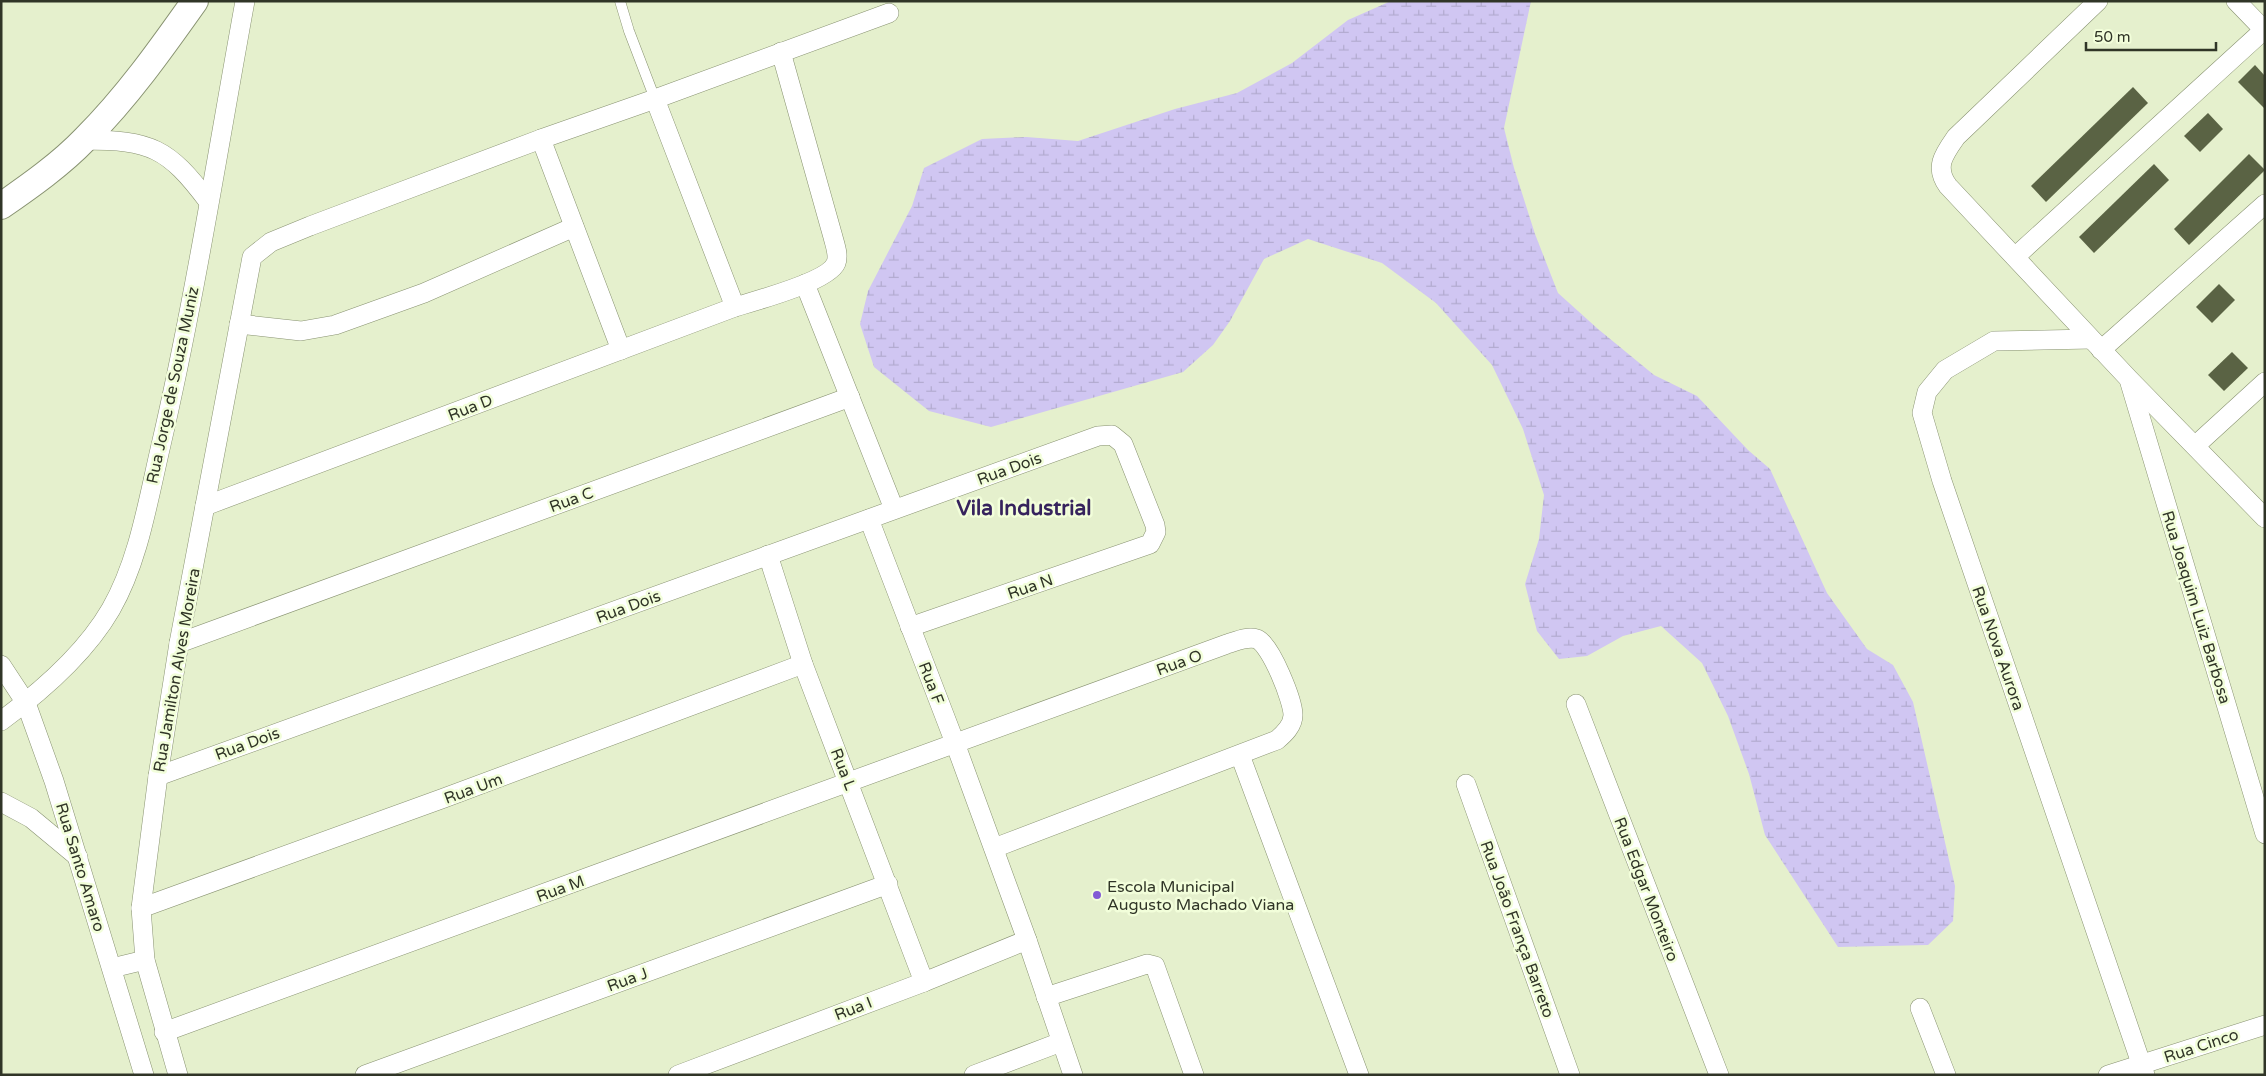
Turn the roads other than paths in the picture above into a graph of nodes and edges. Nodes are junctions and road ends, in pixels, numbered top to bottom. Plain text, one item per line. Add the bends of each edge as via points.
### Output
1 (195, 1) edge
2 (245, 1) edge
3 (620, 1) edge
4 (2098, 1) edge
5 (2236, 1) edge
6 (889, 13) dead end
7 (2264, 30) edge
8 (781, 52) junction
9 (656, 99) junction
10 (541, 139) junction
11 (84, 140) junction
12 (208, 201) junction
13 (2265, 204) edge
14 (1, 206) edge
15 (574, 227) junction
16 (2015, 257) junction
17 (805, 284) junction
18 (735, 307) junction
19 (239, 324) junction
20 (2096, 344) junction
21 (621, 350) junction
22 (2129, 379) junction
23 (2265, 382) edge
24 (850, 397) junction
25 (2195, 446) junction
26 (205, 506) junction
27 (894, 509) junction
28 (2265, 518) edge
29 (869, 519) junction
30 (1150, 544) joint
31 (768, 555) junction
32 (910, 627) junction
33 (179, 642) junction
34 (803, 664) junction
35 (1, 665) edge
36 (26, 703) junction
37 (1576, 704) dead end
38 (1, 720) edge
39 (955, 743) junction
40 (1240, 755) junction
41 (158, 776) junction
42 (850, 783) junction
43 (1466, 784) dead end
44 (1, 802) edge
45 (2265, 834) edge
46 (994, 848) junction
47 (78, 857) junction
48 (888, 884) junction
49 (141, 908) junction
50 (1027, 940) junction
51 (145, 960) junction
52 (112, 968) junction
53 (924, 982) junction
54 (1046, 997) junction
55 (1920, 1008) dead end
56 (2265, 1025) edge
57 (164, 1032) junction
58 (1061, 1042) junction
59 (2143, 1069) edge
60 (144, 1075) edge
61 (178, 1075) edge
62 (365, 1075) edge
63 (678, 1075) edge
64 (974, 1075) edge
65 (1073, 1075) edge
66 (1194, 1075) edge
67 (1358, 1075) edge
68 (1570, 1075) edge
69 (1718, 1075) edge
70 (1946, 1075) edge
71 (2108, 1075) edge

1 - 11 street via 132,87
2 - 12 street, Rua Jorge de Souza Muniz
3 - 9 lane via 628,31
4 - 16 street via 1956,137 1941,159 1943,180
5 - 7 street
6 - 8 street
7 - 16 street
8 - 9 street
8 - 17 street, Rua D via 837,256 837,262 830,270
9 - 10 street
9 - 18 street
10 - 15 street
10 - 19 street, Rua Jamilton Alves Moreira via 279,239 258,251 250,264
11 - 12 street via 143,144 168,156 188,173
11 - 14 street
12 - 36 street, Rua Jorge de Souza Muniz via 175,386 127,576 110,610 90,639
13 - 20 street
15 - 19 street via 424,293 335,325 300,331
15 - 21 street
16 - 20 street
17 - 18 street, Rua D
17 - 24 street
18 - 21 street, Rua D
19 - 26 street, Rua Jamilton Alves Moreira
20 - 22 street
20 - 59 street, Rua Nova Aurora via 1994,341 1945,370 1927,392 1922,413 1945,491
21 - 26 street, Rua D
22 - 25 street
22 - 45 street, Rua Joaquim Luiz Barbosa
23 - 25 street
24 - 27 street
24 - 33 street, Rua C
25 - 28 street
26 - 33 street, Rua Jamilton Alves Moreira
27 - 29 street, Rua Dois
27 - 30 street, Rua Dois via 1098,436 1112,435 1123,444 1155,525 1156,532
29 - 31 street, Rua Dois
29 - 32 street, Rua F
30 - 32 street, Rua N
31 - 34 street, Rua L
31 - 41 street, Rua Dois
32 - 39 street, Rua F
33 - 41 street, Rua Jamilton Alves Moreira
34 - 42 street, Rua L
34 - 49 street, Rua Um
35 - 36 street, Rua Santo Amaro
36 - 38 street, Rua Jorge de Souza Muniz
36 - 47 street, Rua Santo Amaro
37 - 69 street, Rua Edgar Monteiro
39 - 40 street, Rua O via 1235,641 1252,638 1263,642 1270,654 1294,715 1285,733 1277,740
39 - 42 street, Rua M
39 - 46 street, Rua F
40 - 46 street
40 - 67 street
41 - 49 street, Rua Jamilton Alves Moreira
42 - 48 street, Rua L
42 - 57 street, Rua M
43 - 68 street, Rua João França Barreto
44 - 47 street via 31,818
46 - 50 street, Rua F
47 - 52 street, Rua Santo Amaro
48 - 53 street, Rua L
48 - 62 street, Rua J
49 - 51 street, Rua Jamilton Alves Moreira
50 - 53 street, Rua I
50 - 54 street, Rua F
51 - 52 street
51 - 57 street, Rua Jamilton Alves Moreira
52 - 60 street, Rua Santo Amaro
53 - 63 street, Rua I
54 - 58 street, Rua F
54 - 66 street via 1147,964 1155,966
55 - 70 street
56 - 59 street, Rua Cinco
57 - 61 street, Rua Jamilton Alves Moreira
58 - 64 street
58 - 65 street, Rua F
59 - 71 street, Rua Cinco

